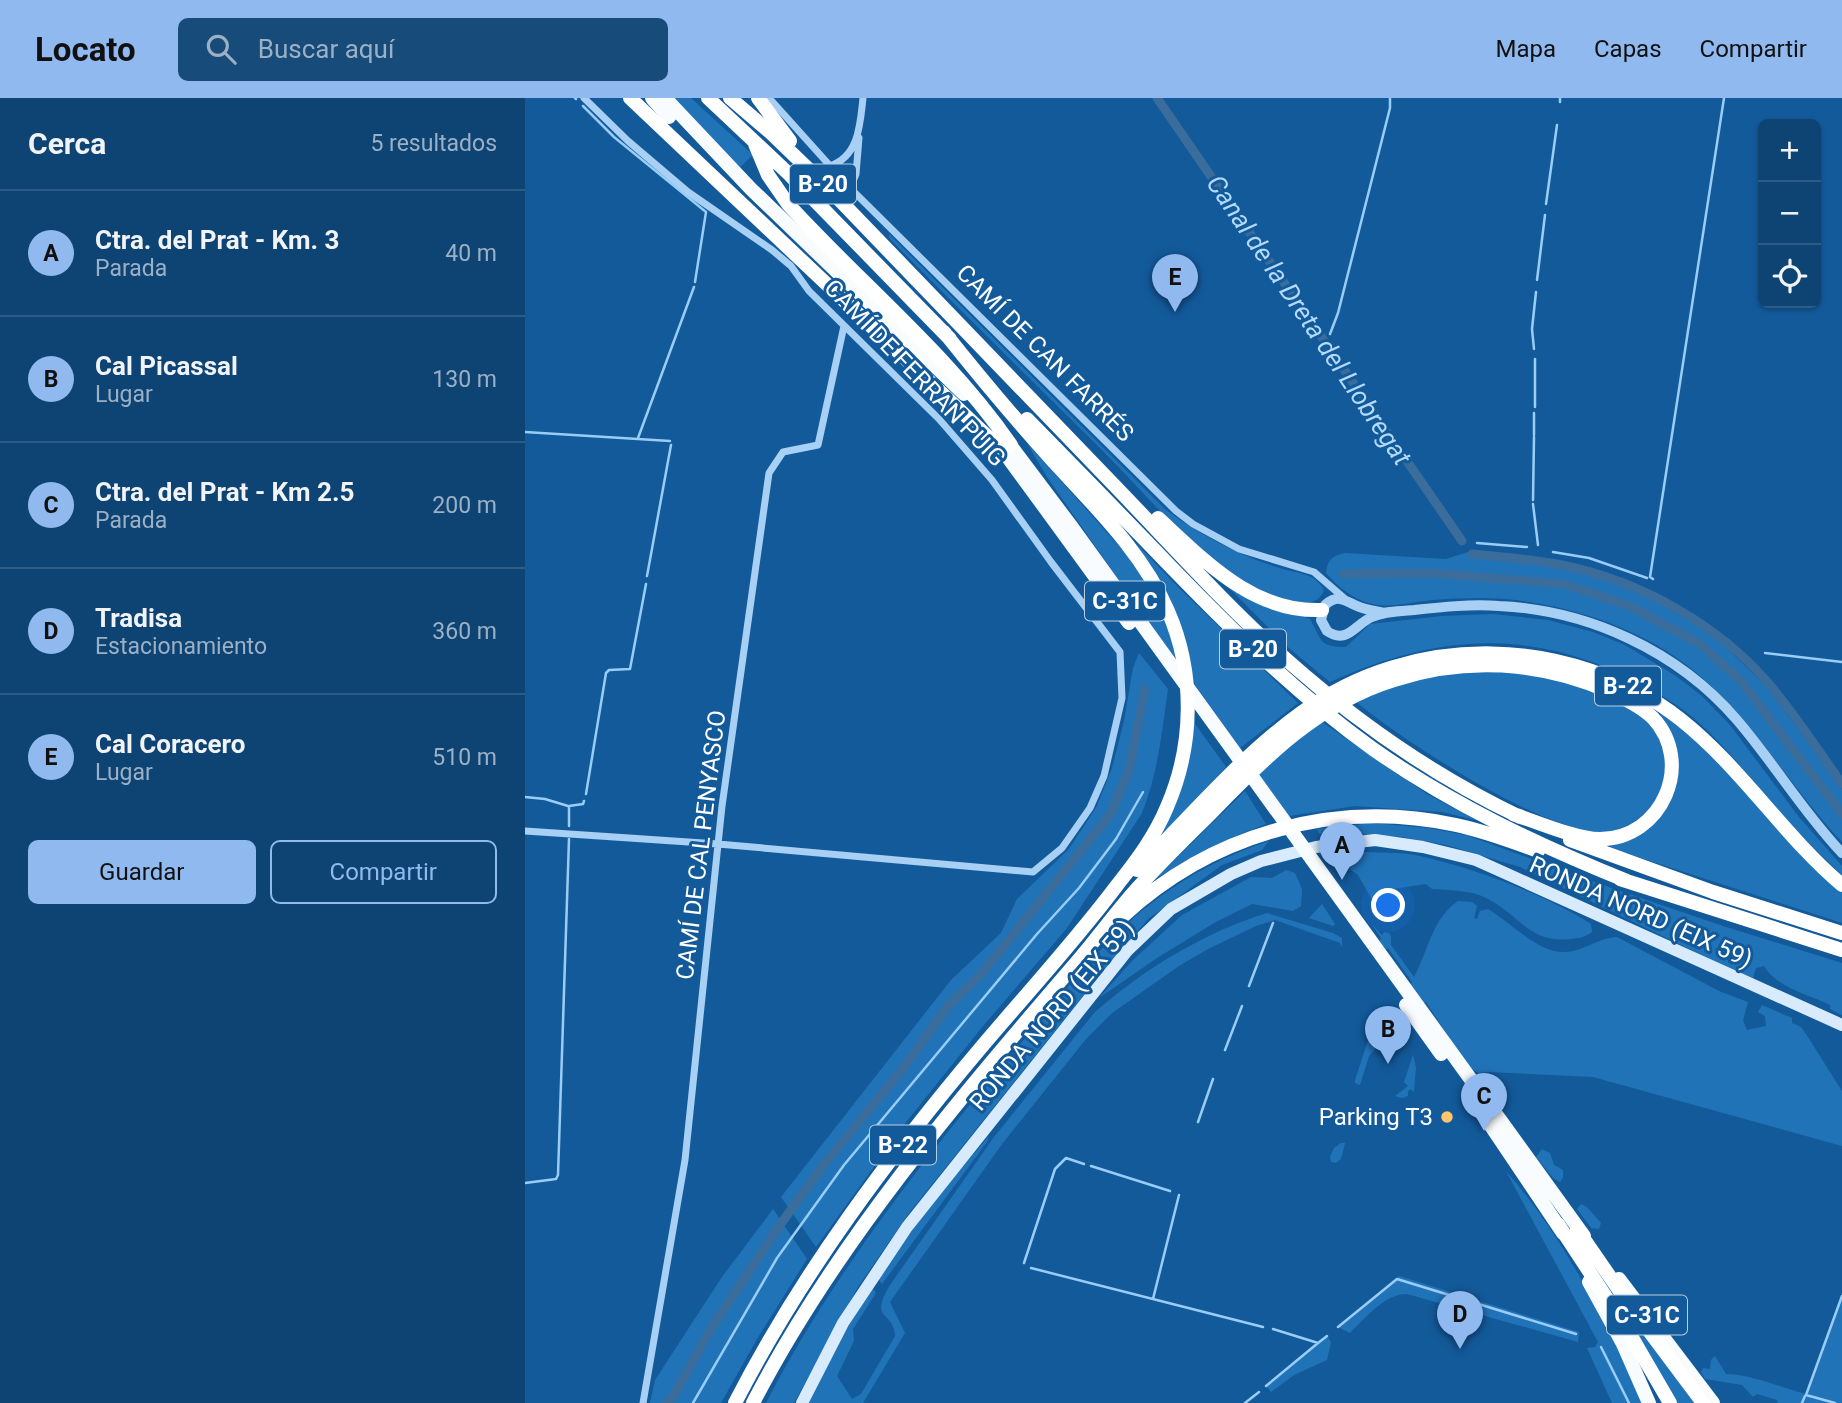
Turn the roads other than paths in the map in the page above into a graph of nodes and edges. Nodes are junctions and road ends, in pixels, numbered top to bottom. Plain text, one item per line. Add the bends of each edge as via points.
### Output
1 (584, 98) edge
2 (630, 98) edge
3 (652, 98) edge
4 (665, 98) edge
5 (708, 98) edge
6 (730, 98) edge
7 (738, 98) edge
8 (758, 98) edge
9 (769, 98) edge
10 (863, 98) edge
11 (859, 135) junction
12 (830, 166) junction
13 (828, 188) junction
14 (850, 188) junction
15 (844, 326) junction
16 (944, 332) junction
17 (1072, 441) junction
18 (1007, 448) junction
19 (1329, 585) junction
20 (1350, 602) junction
21 (1326, 606) junction
22 (1385, 612) junction
23 (1357, 625) junction
24 (1351, 690) junction
25 (1226, 788) junction
26 (1513, 814) junction
27 (525, 831) edge
28 (718, 844) junction
29 (1842, 853) edge
30 (1627, 881) junction
31 (1842, 886) edge
32 (1100, 908) junction
33 (1842, 933) edge
34 (1086, 950) junction
35 (1842, 950) edge
36 (1842, 1025) edge
37 (1558, 1224) junction
38 (1577, 1229) junction
39 (643, 1403) edge
40 (735, 1403) edge
41 (753, 1403) edge
42 (802, 1403) edge
43 (1649, 1403) edge
44 (1670, 1403) edge
45 (1703, 1403) edge
46 (1713, 1403) edge

1 - 15 street, CAMÍ DE FERRAN PUIG via 688,192 784,259
2 - 18 highway
3 - 18 highway, C-31C via 730,182
4 - 18 highway, C-31C via 751,189 982,412
5 - 16 highway, B-20
6 - 13 highway, B-20
7 - 18 highway via 773,185 958,377 987,411
8 - 13 highway
9 - 12 street, CAMÍ DE CAN FARRÉS
10 - 11 street
11 - 12 street via 843,158
11 - 14 street via 856,174
12 - 14 street, CAMÍ DE CAN FARRÉS
13 - 17 highway, B-20
14 - 19 street, CAMÍ DE CAN FARRÉS via 1176,511 1231,545 1308,570
15 - 28 street, CAMÍ DE CAL PENYASCO via 818,445 783,452 768,473
15 - 28 street, CAMÍ DE FERRAN PUIG via 939,419 992,480 1120,652 1118,723 1090,808 1062,848 1033,872
16 - 30 highway, B-20 via 1215,612 1304,696 1447,796
16 - 32 highway via 1136,556 1160,593 1178,637 1188,694 1178,778 1161,821
17 - 21 highway via 1224,578 1281,606 1304,611
17 - 26 highway, B-20 via 1244,619 1314,683 1409,754
18 - 37 highway, C-31C
18 - 38 highway, C-31C via 1333,888
19 - 20 street, CAMÍ DE CAN FARRÉS
19 - 21 street via 1332,591
20 - 21 street
20 - 22 street
20 - 23 street via 1359,616
21 - 23 street via 1322,623 1332,635 1345,636
22 - 23 street
22 - 29 street via 1470,605 1517,607 1579,619 1631,639 1716,697
24 - 25 highway, B-22 via 1306,716
24 - 26 highway, B-22 via 1441,668 1529,668 1615,693 1648,714 1665,736 1672,758 1669,788 1656,813 1634,831 1592,838
24 - 31 highway, B-22 via 1401,664 1464,653 1547,659 1608,677 1665,708 1698,734
25 - 32 highway, B-22
25 - 34 highway, B-22
26 - 33 highway, B-20 via 1622,860
27 - 28 street, CAMÍ DE FERRAN PUIG
28 - 39 street, CAMÍ DE CAL PENYASCO via 685,1160
30 - 34 highway via 1458,825 1394,817 1321,820 1254,837 1211,855 1167,880
30 - 35 highway, B-20
32 - 40 highway, B-22 via 962,1070 878,1179 797,1293
34 - 41 highway, B-22 via 982,1073 849,1247
36 - 42 main road, RONDA NORD (EIX 59) via 1476,860 1375,840 1274,858 1231,874 1171,909 1127,951 907,1227 843,1323
37 - 43 highway via 1623,1344
37 - 44 highway, C-31C
38 - 45 highway, C-31C
38 - 46 highway, C-31C

